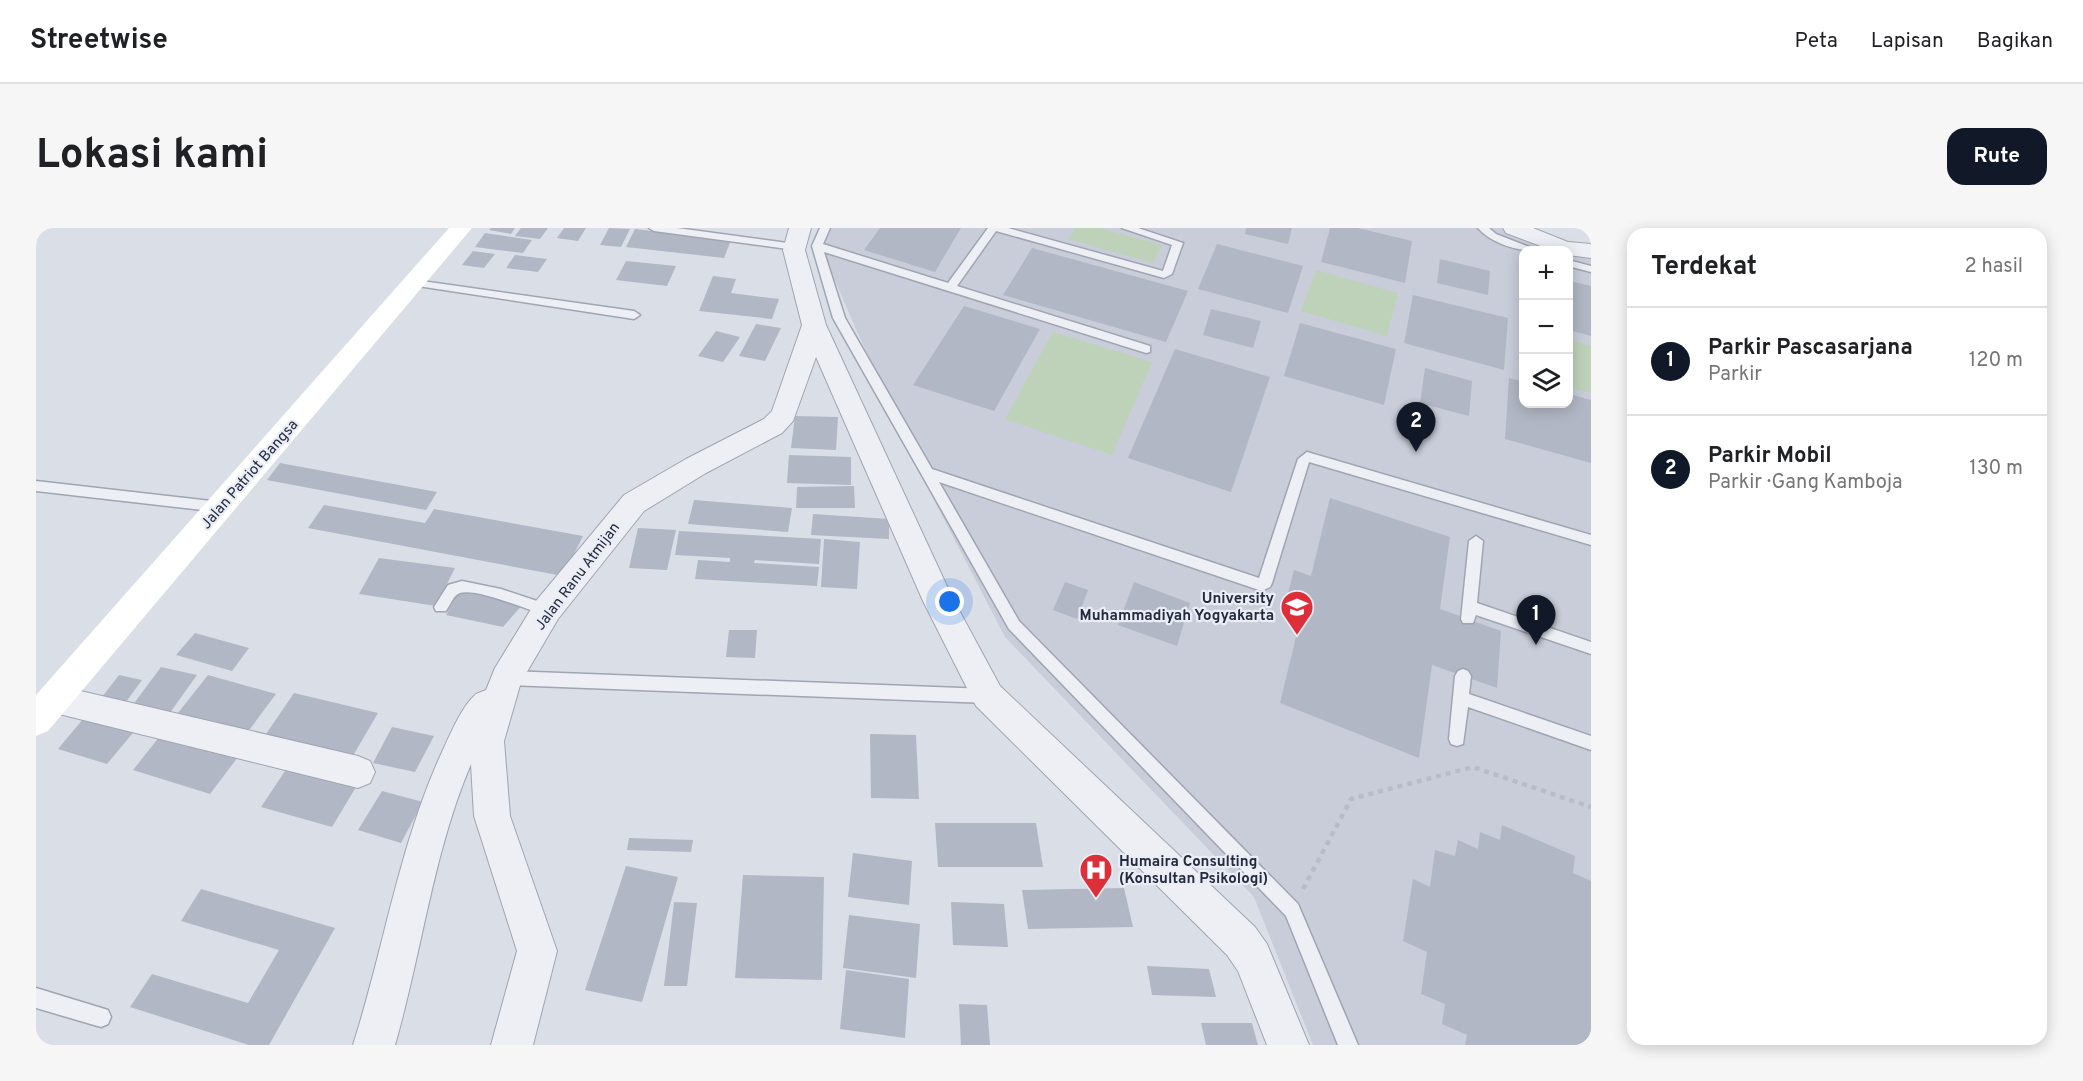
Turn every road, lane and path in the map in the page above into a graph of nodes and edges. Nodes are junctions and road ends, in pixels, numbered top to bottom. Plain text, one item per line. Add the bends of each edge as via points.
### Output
1 (461, 228) edge
2 (654, 228) edge
3 (825, 228) edge
4 (994, 228) edge
5 (1127, 228) edge
6 (1483, 228) edge
7 (1514, 228) edge
8 (804, 240) edge
9 (1521, 246) edge
10 (1591, 251) edge
11 (1573, 264) edge
12 (1591, 269) edge
13 (416, 282) junction
14 (949, 289) junction
15 (634, 315) dead end
16 (814, 325) junction
17 (1146, 349) dead end
18 (928, 473) junction
19 (36, 486) edge
20 (220, 507) junction
21 (1591, 540) edge
22 (1476, 541) dead end
23 (441, 607) dead end
24 (547, 610) junction
25 (1591, 648) edge
26 (1463, 676) dead end
27 (506, 678) junction
28 (988, 696) junction
29 (1461, 698) junction
30 (46, 710) edge
31 (1457, 739) dead end
32 (1591, 743) edge
33 (358, 772) dead end
34 (1591, 807) edge
35 (1292, 910) junction
36 (36, 998) edge
37 (101, 1017) dead end
38 (374, 1045) edge
39 (512, 1045) edge
40 (1288, 1045) edge
41 (1348, 1045) edge

1 - 13 street, Jalan Patriot Bangsa
2 - 8 lane
3 - 8 lane
4 - 5 lane via 1167,274 1178,243
4 - 14 lane
6 - 9 lane via 1492,236
7 - 10 street via 1564,248
8 - 14 lane
8 - 16 street
8 - 18 lane via 839,318
11 - 12 lane
13 - 15 lane
13 - 20 street, Jalan Patriot Bangsa
14 - 17 lane
16 - 24 street, Jalan Ranu Atmijan via 784,415 773,426 634,503
16 - 28 street via 938,601
18 - 21 lane via 1262,585 1307,457
18 - 35 lane via 1016,627
19 - 20 lane
20 - 30 street, Jalan Patriot Bangsa
22 - 25 lane via 1469,613
23 - 24 lane via 459,586 500,594
24 - 27 street, Jalan Ranu Atmijan
26 - 29 lane
27 - 28 lane
27 - 38 street via 474,722 458,753 430,828
27 - 39 street, Jalan Ranu Atmijan via 487,741 492,816 537,951
28 - 40 street via 1240,941 1253,958
29 - 31 lane
29 - 32 lane
30 - 33 street
34 - 35 path via 1473,766 1350,799
35 - 41 lane
36 - 37 lane

